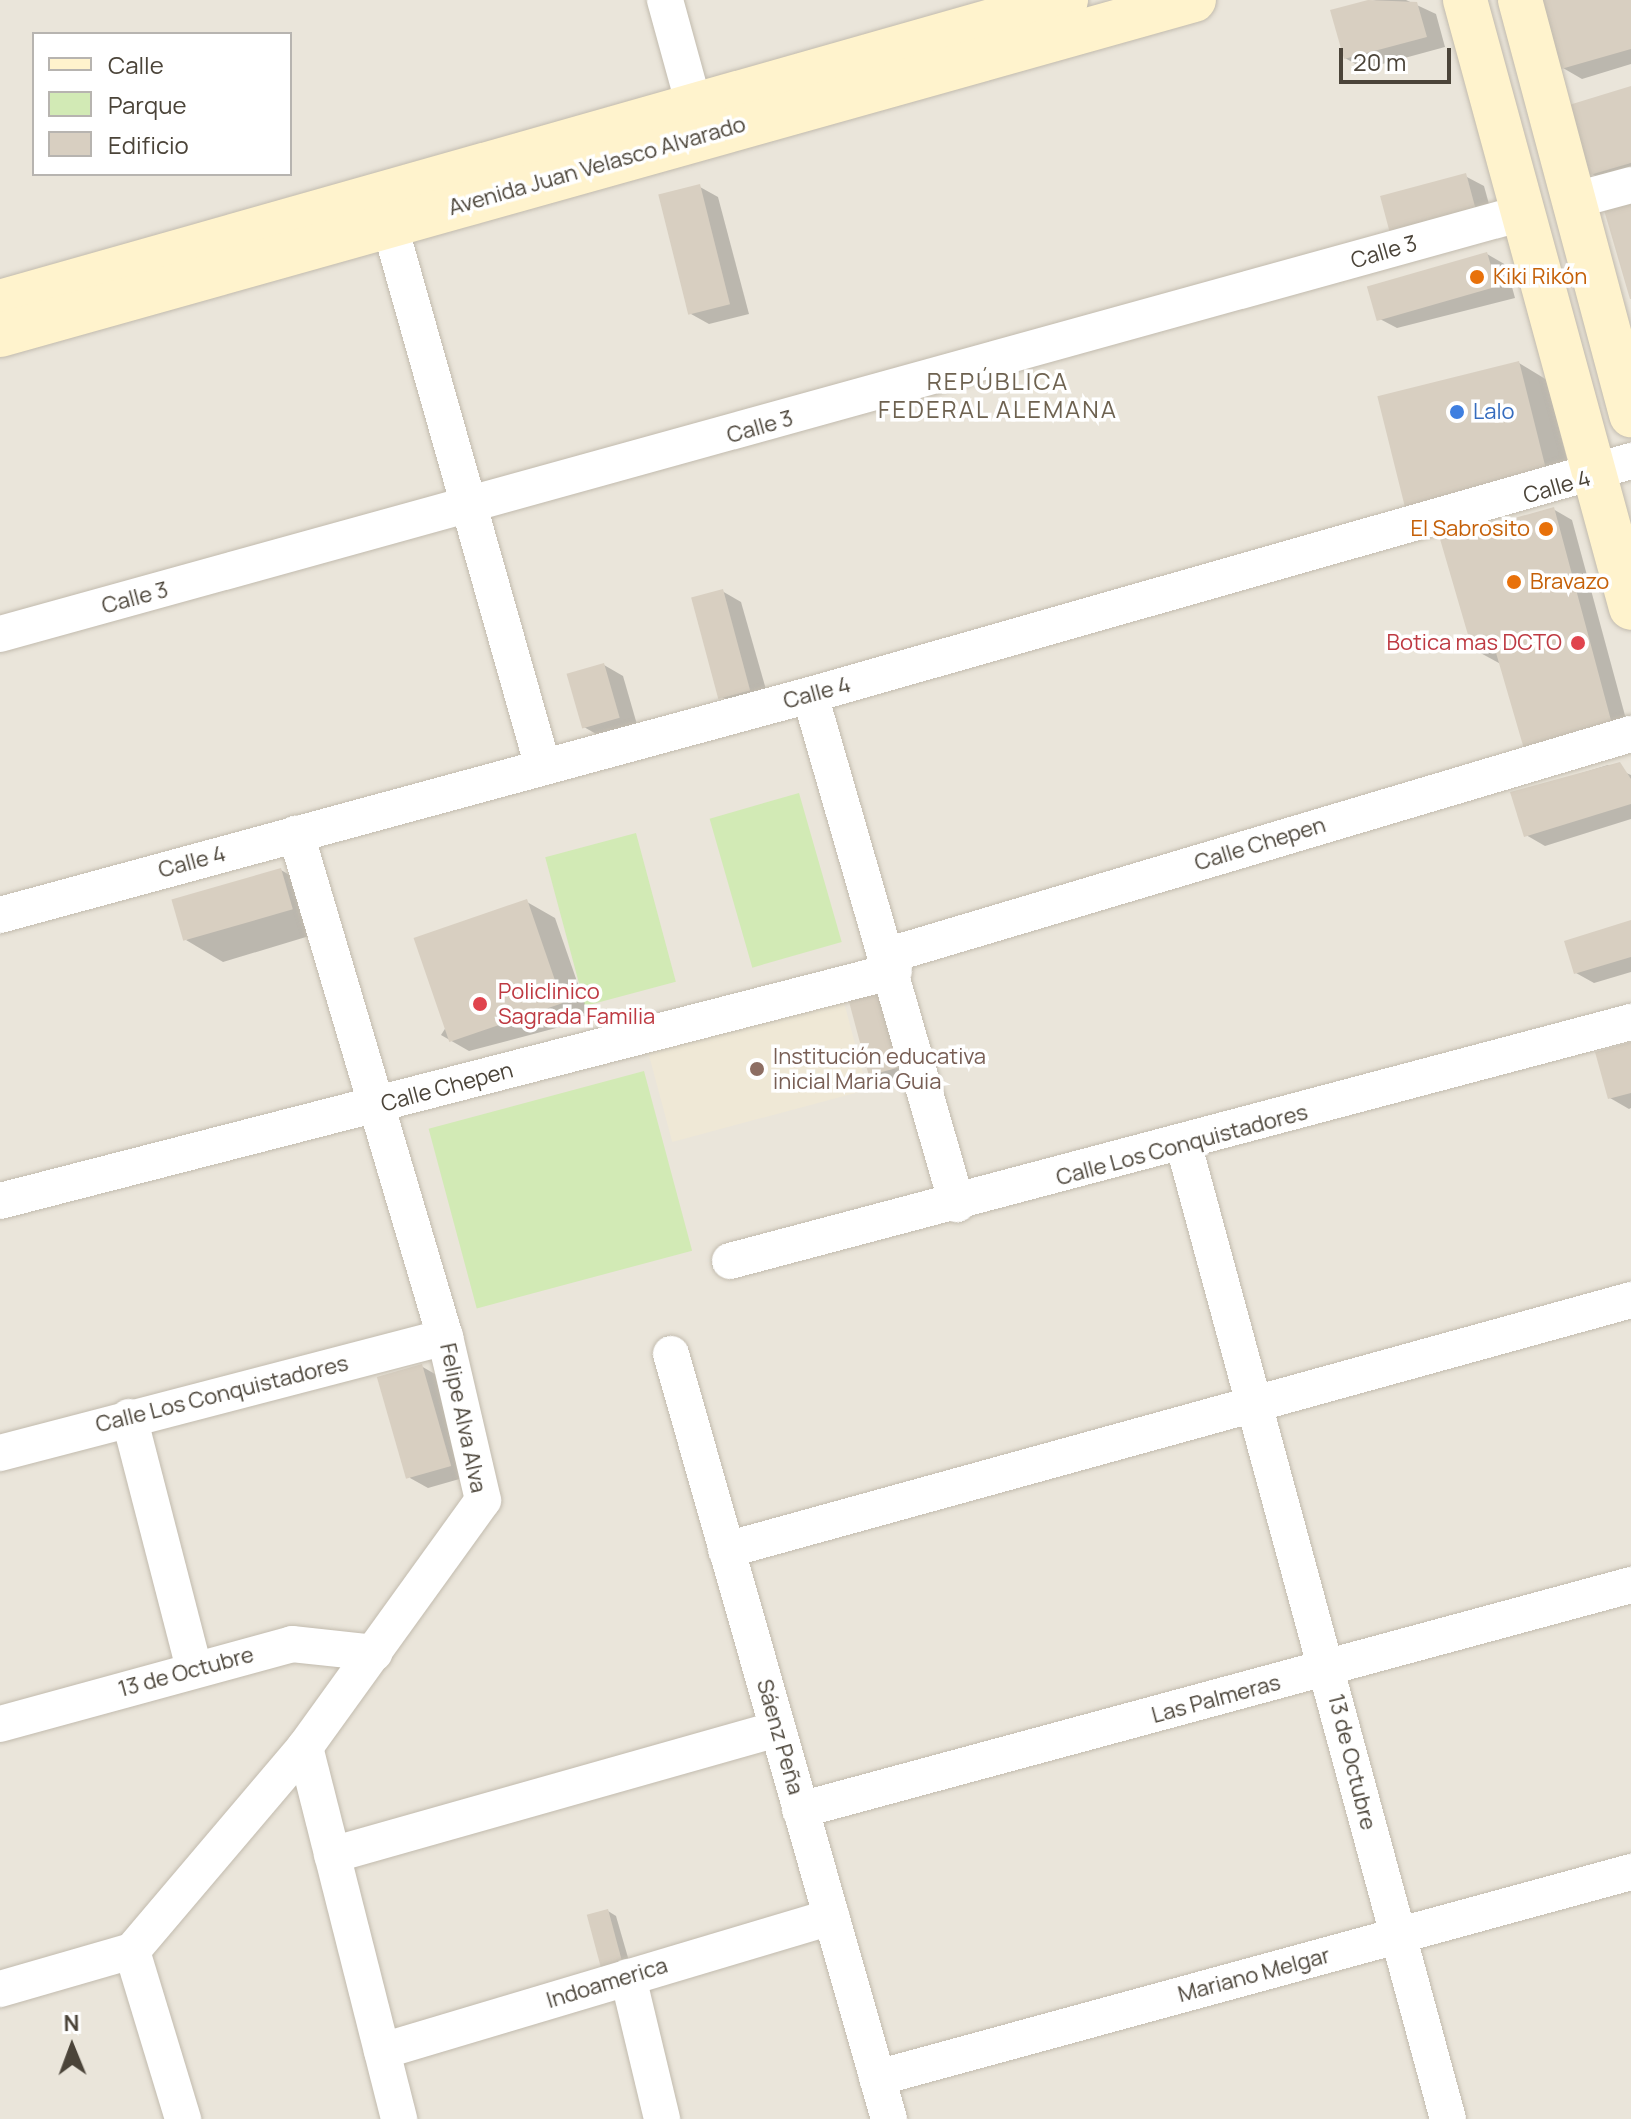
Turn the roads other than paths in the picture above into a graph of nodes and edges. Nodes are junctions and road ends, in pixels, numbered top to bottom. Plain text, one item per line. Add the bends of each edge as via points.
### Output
1 (665, 0) edge
2 (1066, 0) edge
3 (1194, 0) edge
4 (1465, 0) edge
5 (1520, 0) edge
6 (694, 105) junction
7 (1631, 185) edge
8 (1572, 201) junction
9 (385, 208) junction
10 (1519, 214) junction
11 (0, 302) edge
12 (0, 335) edge
13 (1631, 415) edge
14 (1612, 469) edge
15 (468, 508) junction
16 (1631, 608) edge
17 (0, 634) edge
18 (810, 695) junction
19 (1631, 734) edge
20 (542, 764) junction
21 (296, 834) junction
22 (0, 915) edge
23 (892, 963) junction
24 (1631, 1022) edge
25 (377, 1105) junction
26 (1184, 1146) junction
27 (0, 1201) edge
28 (957, 1204) junction
29 (730, 1261) dead end
30 (1631, 1300) edge
31 (445, 1337) junction
32 (671, 1354) dead end
33 (1255, 1405) junction
34 (129, 1417) junction
35 (0, 1453) edge
36 (726, 1550) junction
37 (1631, 1585) edge
38 (375, 1653) junction
39 (194, 1668) junction
40 (1329, 1669) junction
41 (0, 1724) edge
42 (778, 1729) junction
43 (305, 1747) junction
44 (800, 1810) junction
45 (332, 1855) junction
46 (1631, 1872) edge
47 (831, 1917) junction
48 (1396, 1936) junction
49 (132, 1951) junction
50 (628, 1977) junction
51 (0, 1989) edge
52 (382, 2051) junction
53 (877, 2078) junction
54 (183, 2119) edge
55 (399, 2119) edge
56 (662, 2119) edge
57 (889, 2119) edge
58 (1448, 2119) edge

1 - 6 street
2 - 6 street, Avenida Juan Velasco Alvarado
3 - 9 street, Avenida Juan Velasco Alvarado
4 - 10 street
5 - 8 street
6 - 9 street, Avenida Juan Velasco Alvarado
7 - 8 street
8 - 13 street
9 - 11 street, Avenida Juan Velasco Alvarado
9 - 12 street, Avenida Juan Velasco Alvarado
9 - 15 street
10 - 14 street
10 - 15 street, Calle 3
14 - 16 street
14 - 18 street, Calle 4
15 - 17 street, Calle 3
15 - 20 street
18 - 20 street, Calle 4
18 - 23 street
19 - 23 street, Calle Chepen
20 - 21 street, Calle 4
21 - 22 street, Calle 4
21 - 25 street, Felipe Alva Alva
23 - 25 street, Calle Chepen
23 - 28 street
24 - 26 street, Calle Los Conquistadores
25 - 27 street, Calle Chepen
25 - 31 street, Felipe Alva Alva
26 - 28 street, Calle Los Conquistadores
26 - 33 street, 13 de Octubre
28 - 29 street, Calle Los Conquistadores
30 - 33 street
31 - 34 street, Calle Los Conquistadores
31 - 38 street, Felipe Alva Alva via 483,1500
32 - 36 street, Sáenz Peña
33 - 36 street
33 - 40 street, 13 de Octubre
34 - 35 street, Calle Los Conquistadores
34 - 39 street
36 - 42 street, Sáenz Peña
37 - 40 street, Las Palmeras
38 - 39 street, 13 de Octubre via 292,1644
38 - 43 street, Felipe Alva Alva
39 - 41 street, 13 de Octubre
40 - 44 street, Las Palmeras
40 - 48 street, 13 de Octubre
42 - 44 street, Sáenz Peña
42 - 45 street
43 - 45 street
43 - 49 street, Felipe Alva Alva
44 - 47 street, Sáenz Peña
45 - 52 street
46 - 48 street, Mariano Melgar
47 - 50 street, Indoamerica
47 - 53 street, Sáenz Peña
48 - 53 street, Mariano Melgar
48 - 58 street, 13 de Octubre
49 - 51 street
49 - 54 street
50 - 52 street, Indoamerica
50 - 56 street
52 - 55 street
53 - 57 street, Sáenz Peña

